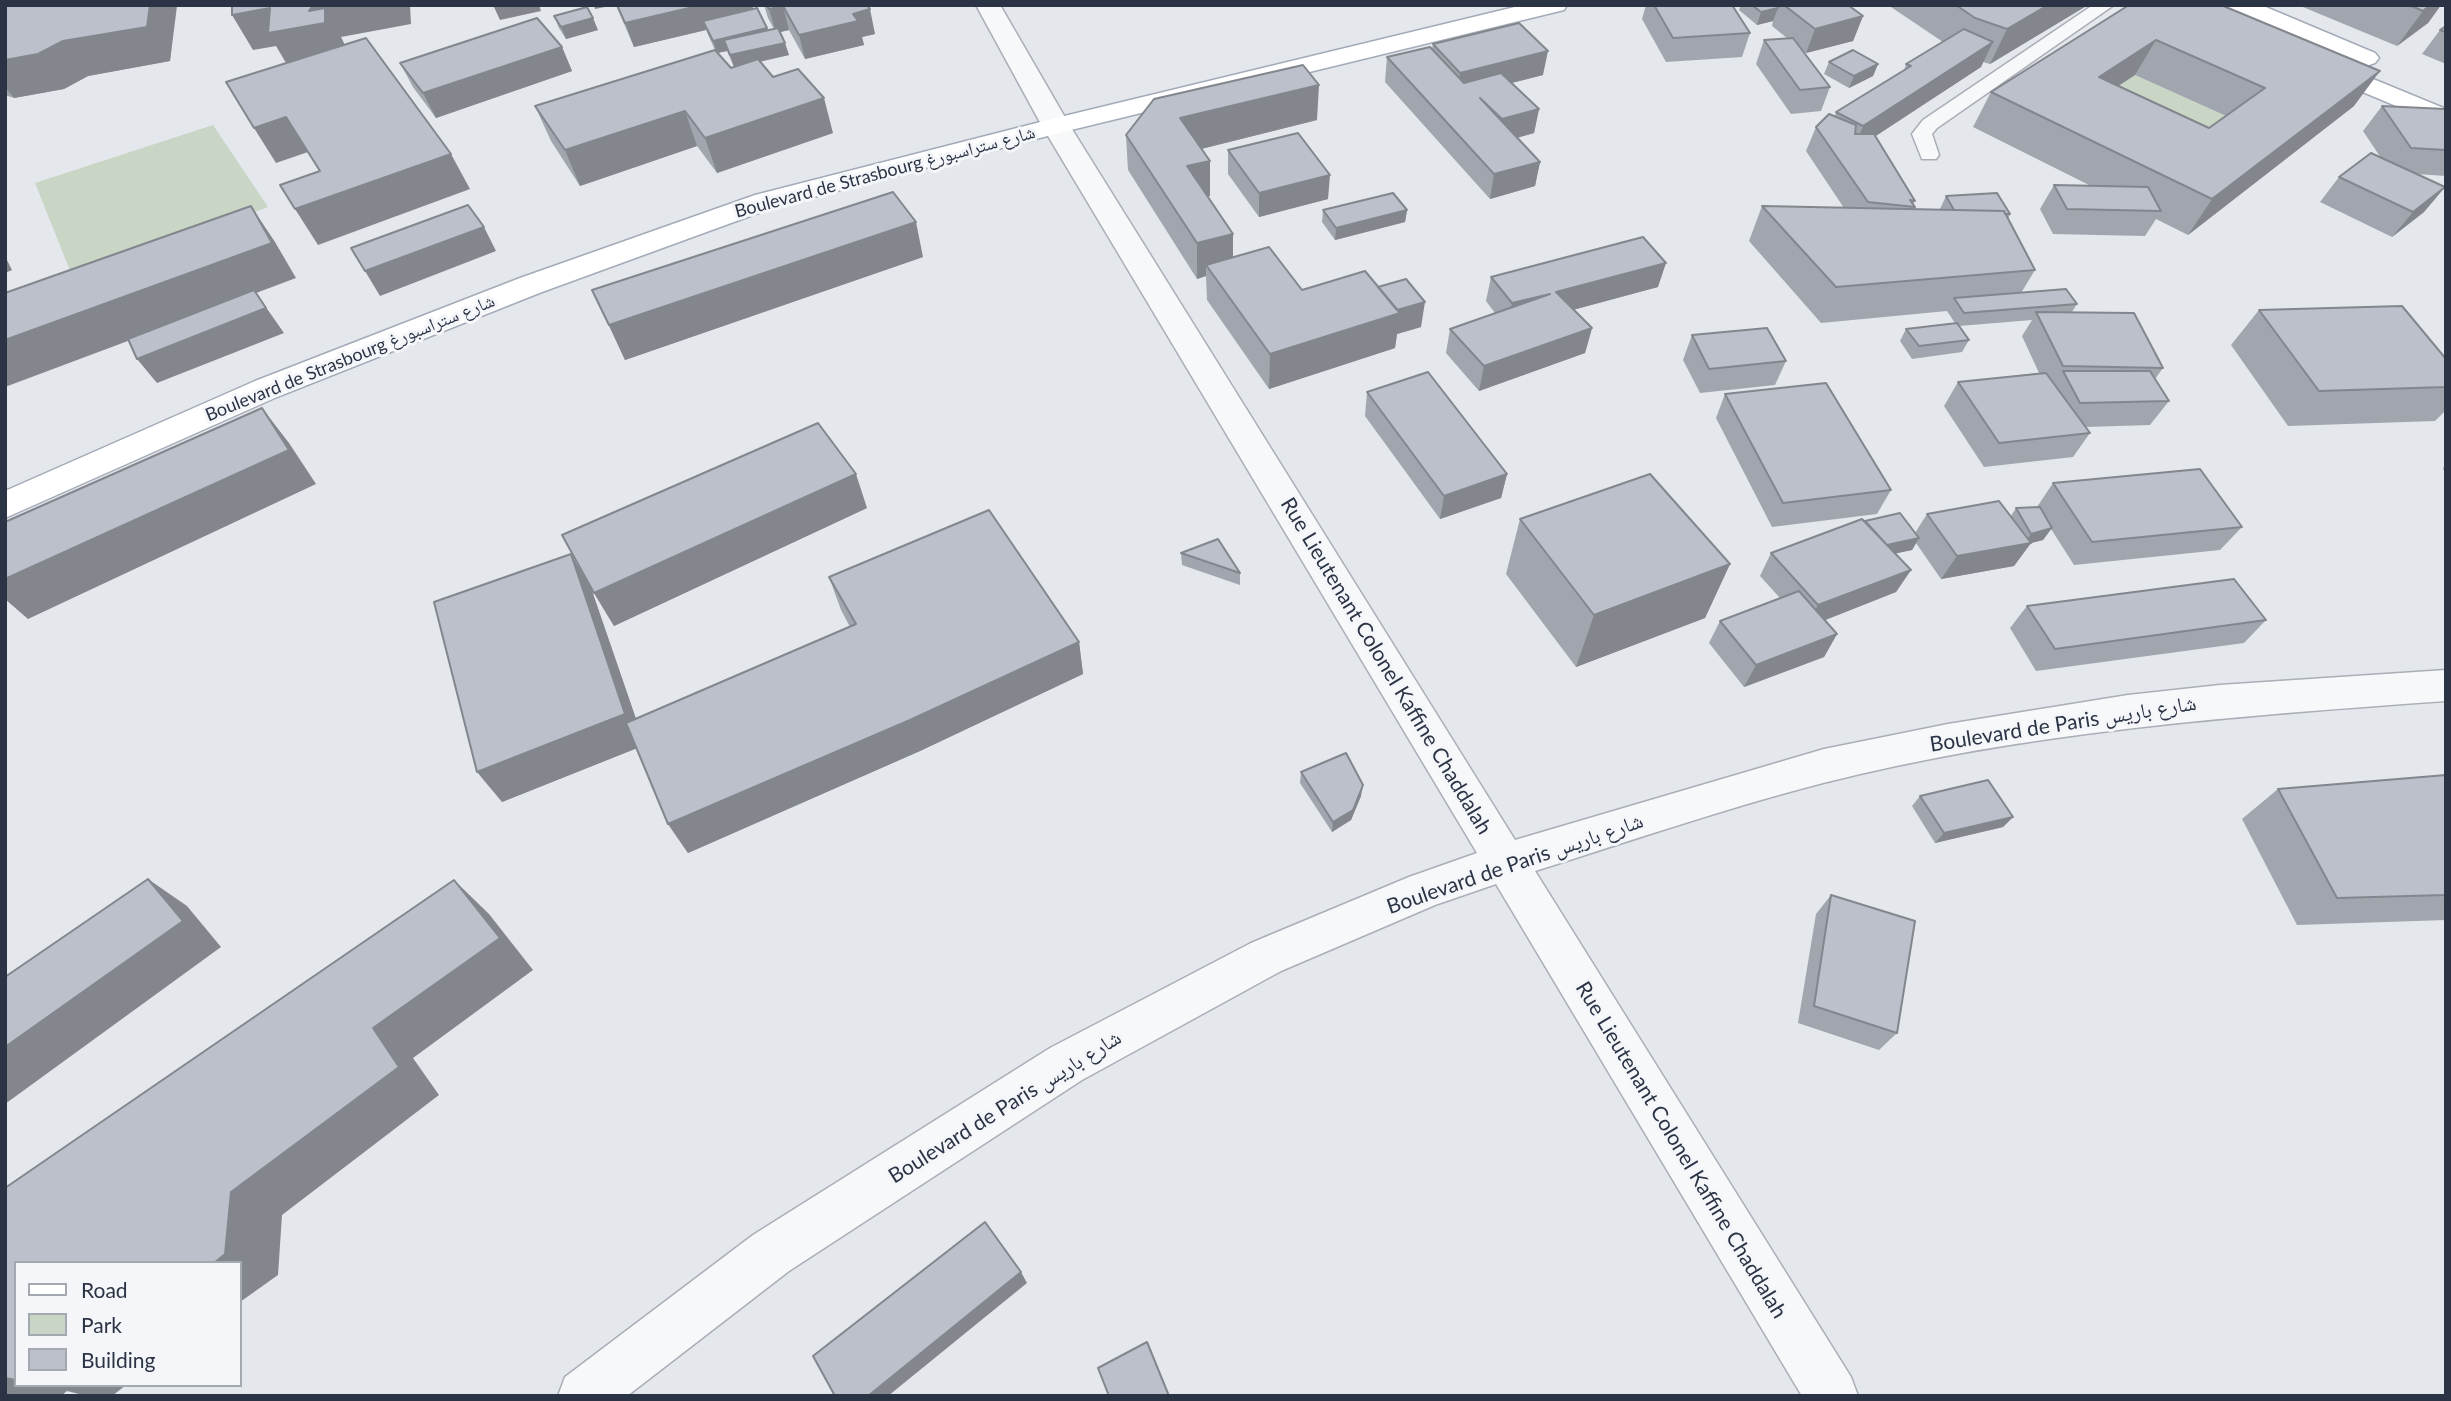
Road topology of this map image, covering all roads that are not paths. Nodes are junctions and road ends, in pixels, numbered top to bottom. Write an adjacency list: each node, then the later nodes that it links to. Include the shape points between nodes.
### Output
1 (988, 5): 7 (street, Rue Lieutenant Colonel Kaffine Chaddalah)
2 (1555, 5): 7 (main road, Boulevard de Strasbourg شارع ستراسبورغ)
3 (2105, 5): 8 (lane, via 1930,124 1922,135)
4 (2229, 13): 5 (main road); 6 (main road)
5 (2394, 70)
6 (2446, 119)
7 (1056, 126): 9 (main road, Boulevard de Strasbourg شارع ستراسبورغ, via 765,201 531,285 266,389); 11 (street, Rue Lieutenant Colonel Kaffine Chaddalah)
8 (1929, 155)
9 (5, 505)
10 (2446, 685): 11 (street, Boulevard de Paris شارع باريس, via 2207,702 1948,740 1824,766)
11 (1505, 862): 12 (street, Boulevard de Paris شارع باريس, via 1424,890 1266,957 1066,1064 771,1252); 13 (street, Rue Lieutenant Colonel Kaffine Chaddalah)
12 (584, 1396)
13 (1832, 1396)

